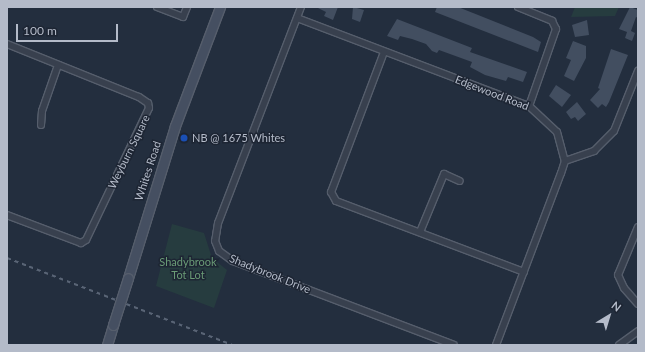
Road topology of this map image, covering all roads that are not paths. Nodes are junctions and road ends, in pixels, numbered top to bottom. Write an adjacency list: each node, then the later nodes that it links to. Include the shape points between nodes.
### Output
1 (157, 7): 6 (street)
2 (188, 7): 6 (street, via 183,17 175,16)
3 (220, 7): 23 (main road, Whites Road, bridge, via 175,126)
4 (301, 7): 7 (street, Shadybrook Drive)
5 (518, 7): 13 (street, via 552,21 556,29)
6 (170, 8)
7 (297, 18): 9 (street, Edgewood Road); 24 (street, Shadybrook Drive, via 218,224 215,241 219,251 233,261)
8 (7, 44): 10 (street, Weyburn Square)
9 (384, 52): 13 (street, Edgewood Road); 19 (street, via 331,192 336,201)
10 (58, 65): 14 (street, via 42,111); 17 (street, Weyburn Square, via 139,97 148,103 148,115 86,240 81,243)
11 (638, 71): 12 (street)
12 (636, 82): 15 (street, via 614,131 594,151)
13 (529, 106): 15 (street, Edgewood Road, via 557,132)
14 (41, 125)
15 (564, 161): 20 (street)
16 (460, 181): 19 (street, via 444,174)
17 (7, 215)
18 (638, 227): 21 (street, via 618,275 624,288)
19 (420, 232): 20 (street)
20 (524, 272): 25 (street)
21 (638, 304)
22 (638, 331): 26 (street)
23 (107, 345)
24 (454, 345)
25 (496, 345)
26 (619, 345)

